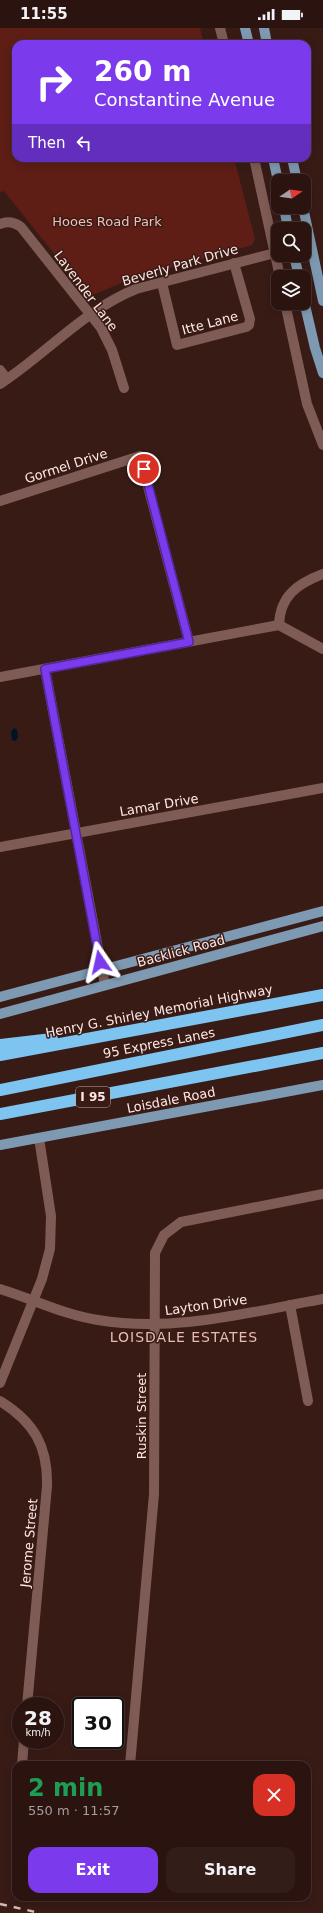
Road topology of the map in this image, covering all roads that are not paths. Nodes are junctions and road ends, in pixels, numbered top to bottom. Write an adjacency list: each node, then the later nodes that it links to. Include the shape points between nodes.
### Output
1 (220, 28): 4 (street)
2 (245, 28): 5 (main road)
3 (264, 28): 6 (main road)
4 (223, 40)
5 (248, 40)
6 (266, 40)
7 (255, 162): 14 (street)
8 (274, 162): 10 (main road)
9 (293, 162): 11 (main road)
10 (276, 174)
11 (295, 174)
12 (304, 214): 18 (main road)
13 (4, 223): 21 (street, Lavender Lane, via 16,223 21,227)
14 (271, 235)
15 (271, 254): 16 (street, Beverly Park Drive)
16 (234, 263): 17 (street, Beverly Park Drive); 17 (street, Itte Lane, via 250,319 246,327 177,345)
17 (162, 283): 21 (street, Beverly Park Drive, via 136,289)
18 (323, 301)
19 (287, 310): 26 (street, via 307,404)
20 (306, 310): 23 (main road)
21 (90, 314): 24 (street, Beverly Park Drive); 25 (street, Lavender Lane, via 101,328 112,350)
22 (0, 370): 24 (street)
23 (323, 373)
24 (3, 381)
25 (124, 388)
26 (323, 445)
27 (0, 501): 30 (street, Gormel Drive, via 140,456)
28 (323, 574): 29 (street, via 302,584 289,595 279,611)
29 (279, 626): 30 (street); 31 (street)
30 (189, 642): 32 (street)
31 (323, 649)
32 (45, 669): 33 (street); 35 (street)
33 (0, 677)
34 (323, 788): 35 (street, Lamar Drive)
35 (75, 833): 36 (street, Lamar Drive); 39 (street)
36 (0, 847)
37 (323, 911): 39 (main road, Backlick Road)
38 (323, 926): 40 (main road, Backlick Road)
39 (101, 971): 40 (street); 42 (main road, Backlick Road)
40 (105, 985): 43 (main road, Backlick Road)
41 (323, 995): 45 (highway, Henry G. Shirley Memorial Highway)
42 (0, 997)
43 (0, 1014)
44 (323, 1025): 50 (highway, 95 Express Lanes)
45 (117, 1033): 46 (highway, via 32,1040); 48 (highway, Henry G. Shirley Memorial Highway)
46 (0, 1046)
47 (323, 1053): 51 (highway, I 95)
48 (0, 1055)
49 (323, 1085): 52 (main road, Loisdale Road)
50 (0, 1090)
51 (0, 1114)
52 (39, 1138): 53 (main road, Loisdale Road); 57 (street, via 51,1231 46,1266)
53 (0, 1145)
54 (323, 1194): 59 (street, Ruskin Street, via 197,1217 172,1228 164,1235 155,1253)
55 (0, 1289): 57 (street, Layton Drive)
56 (323, 1298): 58 (street, Layton Drive)
57 (33, 1302): 59 (street, Layton Drive, via 97,1320); 60 (street)
58 (290, 1305): 59 (street, Layton Drive, via 194,1322); 62 (street)
59 (154, 1325): 66 (street, Ruskin Street, via 154,1494)
60 (0, 1384)
61 (0, 1401): 63 (street, Jerome Street, via 15,1410 34,1432 47,1464 48,1486)
62 (308, 1401)
63 (28, 1697)
64 (23, 1749): 65 (street)
65 (22, 1761)
66 (130, 1761)

